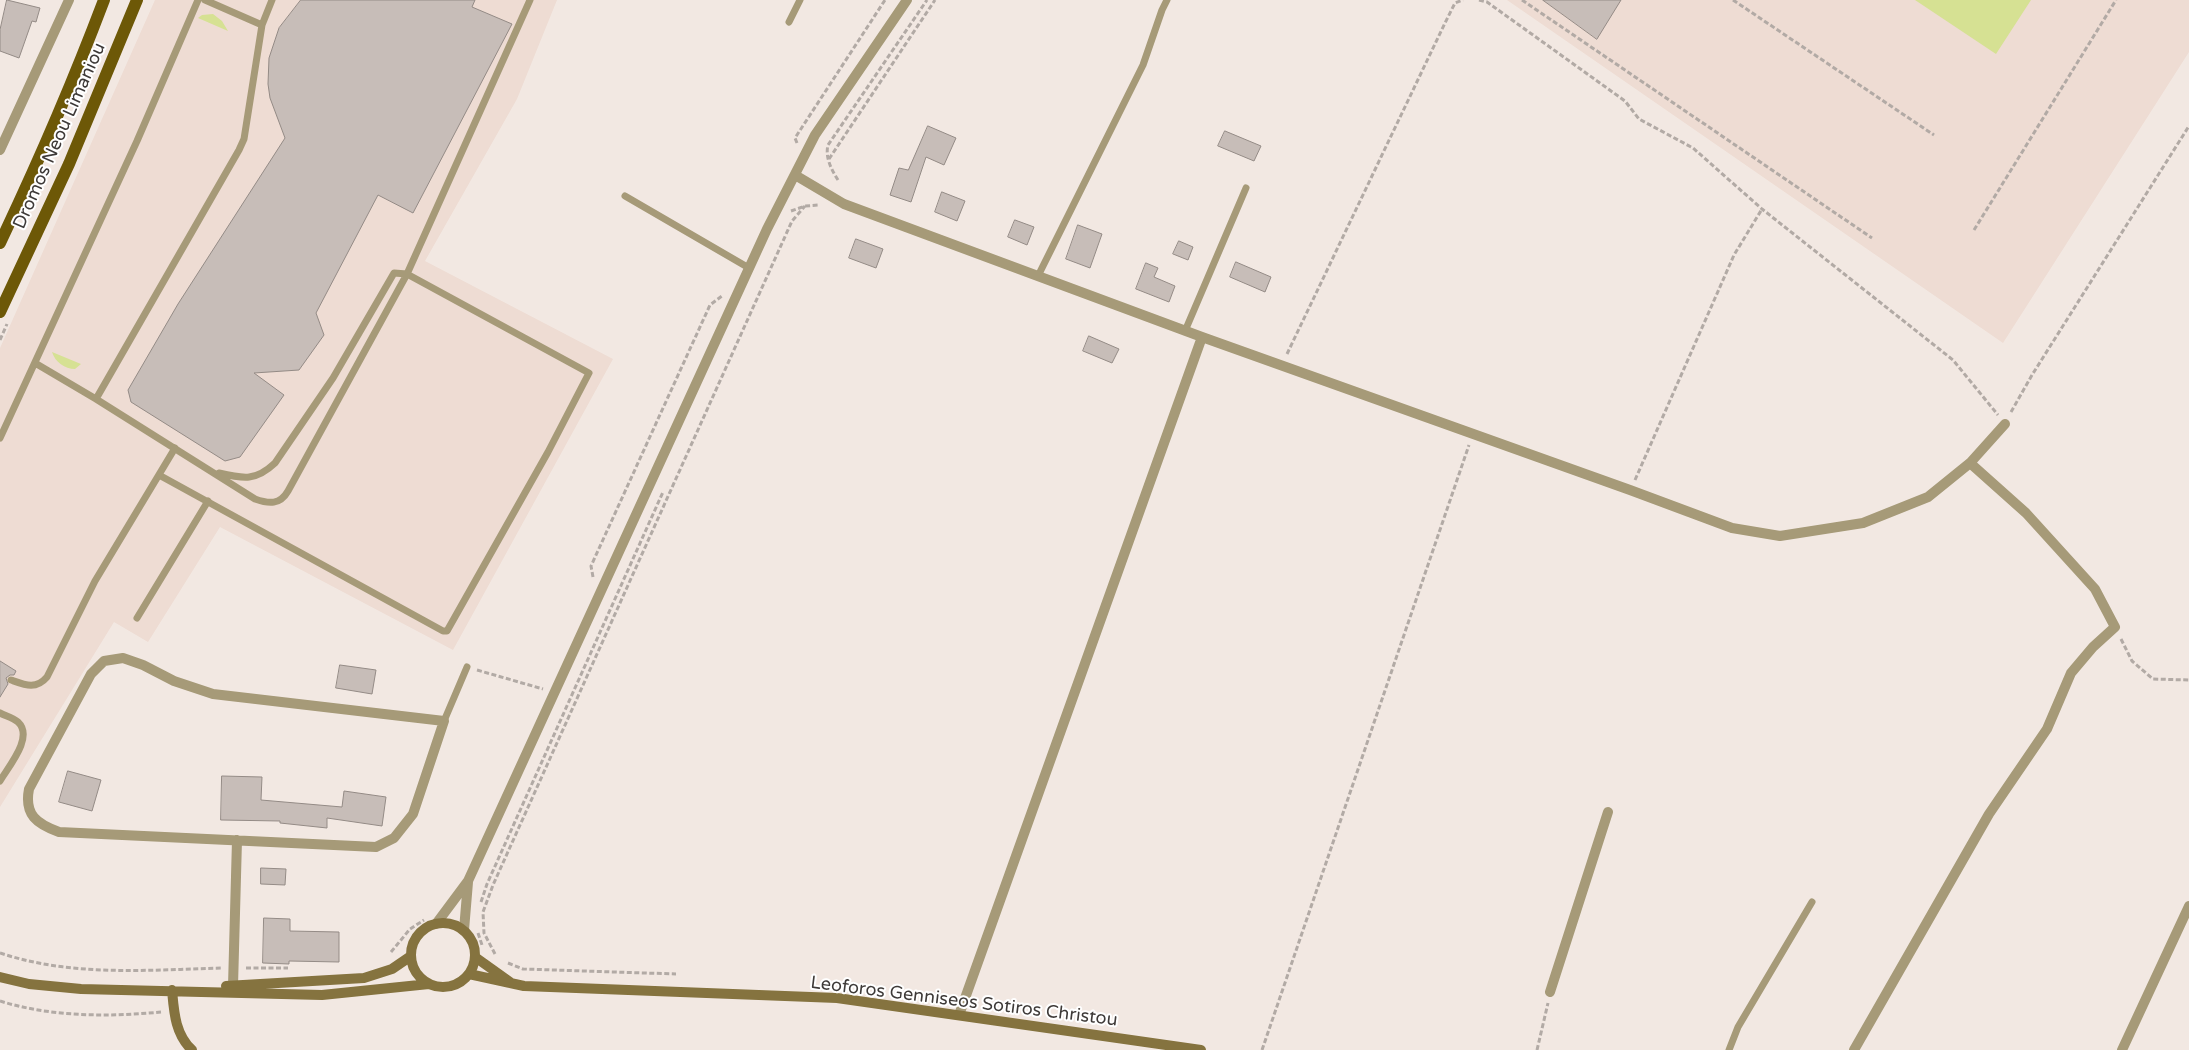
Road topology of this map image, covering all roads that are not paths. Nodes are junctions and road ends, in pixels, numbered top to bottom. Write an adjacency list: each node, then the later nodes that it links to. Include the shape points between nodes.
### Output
1 (68, 0): 13 (street)
2 (104, 0): 17 (main road, Dromos Neou Limaniou, via 65,98)
3 (137, 0): 21 (main road, Dromos Neou Limaniou, via 69,164)
4 (198, 0): 24 (lane)
5 (205, 0): 12 (lane)
6 (272, 0): 12 (lane)
7 (530, 0): 19 (lane)
8 (800, 0): 11 (lane)
9 (907, 0): 14 (street, via 815,135)
10 (1167, 0): 20 (lane, via 1143,65)
11 (790, 22)
12 (262, 26): 25 (lane, via 244,139)
13 (0, 150)
14 (795, 175): 18 (street); 20 (street, via 844,204)
15 (1246, 188): 22 (lane)
16 (625, 196): 18 (lane)
17 (0, 243)
18 (749, 268): 41 (street)
19 (407, 274): 30 (lane, via 394,273 333,378 275,463 256,476 235,477); 30 (lane, via 285,497 275,502 261,501); 32 (lane, via 589,373 449,628 443,631)
20 (1038, 276): 22 (street)
21 (0, 312)
22 (1185, 331): 23 (street)
23 (1202, 337): 29 (street, via 1732,528 1780,536 1863,523 1928,497); 55 (street)
24 (35, 363): 25 (lane); 27 (lane)
25 (96, 399): 28 (lane)
26 (2005, 424): 29 (street)
27 (0, 438)
28 (175, 448): 30 (lane); 31 (lane)
29 (1970, 463): 59 (street, via 2026,513 2095,589 2115,627 2071,673 2047,729 1989,814)
30 (214, 472)
31 (159, 475): 32 (lane); 35 (lane, via 95,581 47,677 33,686)
32 (208, 501): 33 (lane)
33 (137, 618)
34 (467, 667): 37 (lane)
35 (11, 680)
36 (0, 713): 38 (lane, via 17,722 24,730 24,739)
37 (444, 721): 40 (street, via 413,814 394,838 376,847); 40 (street, via 213,694 123,658 104,661 91,674 29,789 26,801 31,815 44,826 59,832)
38 (0, 781)
39 (1608, 812): 54 (street)
40 (237, 840): 52 (street)
41 (468, 881): 44 (street); 45 (street)
42 (1812, 902): 58 (lane, via 1738,1027)
43 (2189, 906): 60 (street)
44 (432, 921): 45 (main road); 46 (main road, via 420,933)
45 (464, 930): 47 (main road, via 474,947)
46 (411, 956): 50 (main road, via 416,972); 52 (main road, via 392,969 364,978)
47 (475, 957): 48 (main road); 51 (main road)
48 (469, 974): 50 (main road, via 463,981 446,987); 51 (main road, Leoforos Genniseos Sotiros Christou)
49 (0, 977): 53 (main road, via 29,984 81,989)
50 (429, 984): 53 (main road, via 322,995)
51 (513, 984): 55 (main road, Leoforos Genniseos Sotiros Christou, via 837,998)
52 (233, 986): 53 (main road)
53 (172, 990): 56 (main road, via 180,1034)
54 (1550, 992)
55 (959, 1015): 57 (main road, Leoforos Genniseos Sotiros Christou)
56 (192, 1050)
57 (1201, 1050)
58 (1729, 1050)
59 (1854, 1050)
60 (2122, 1050)

